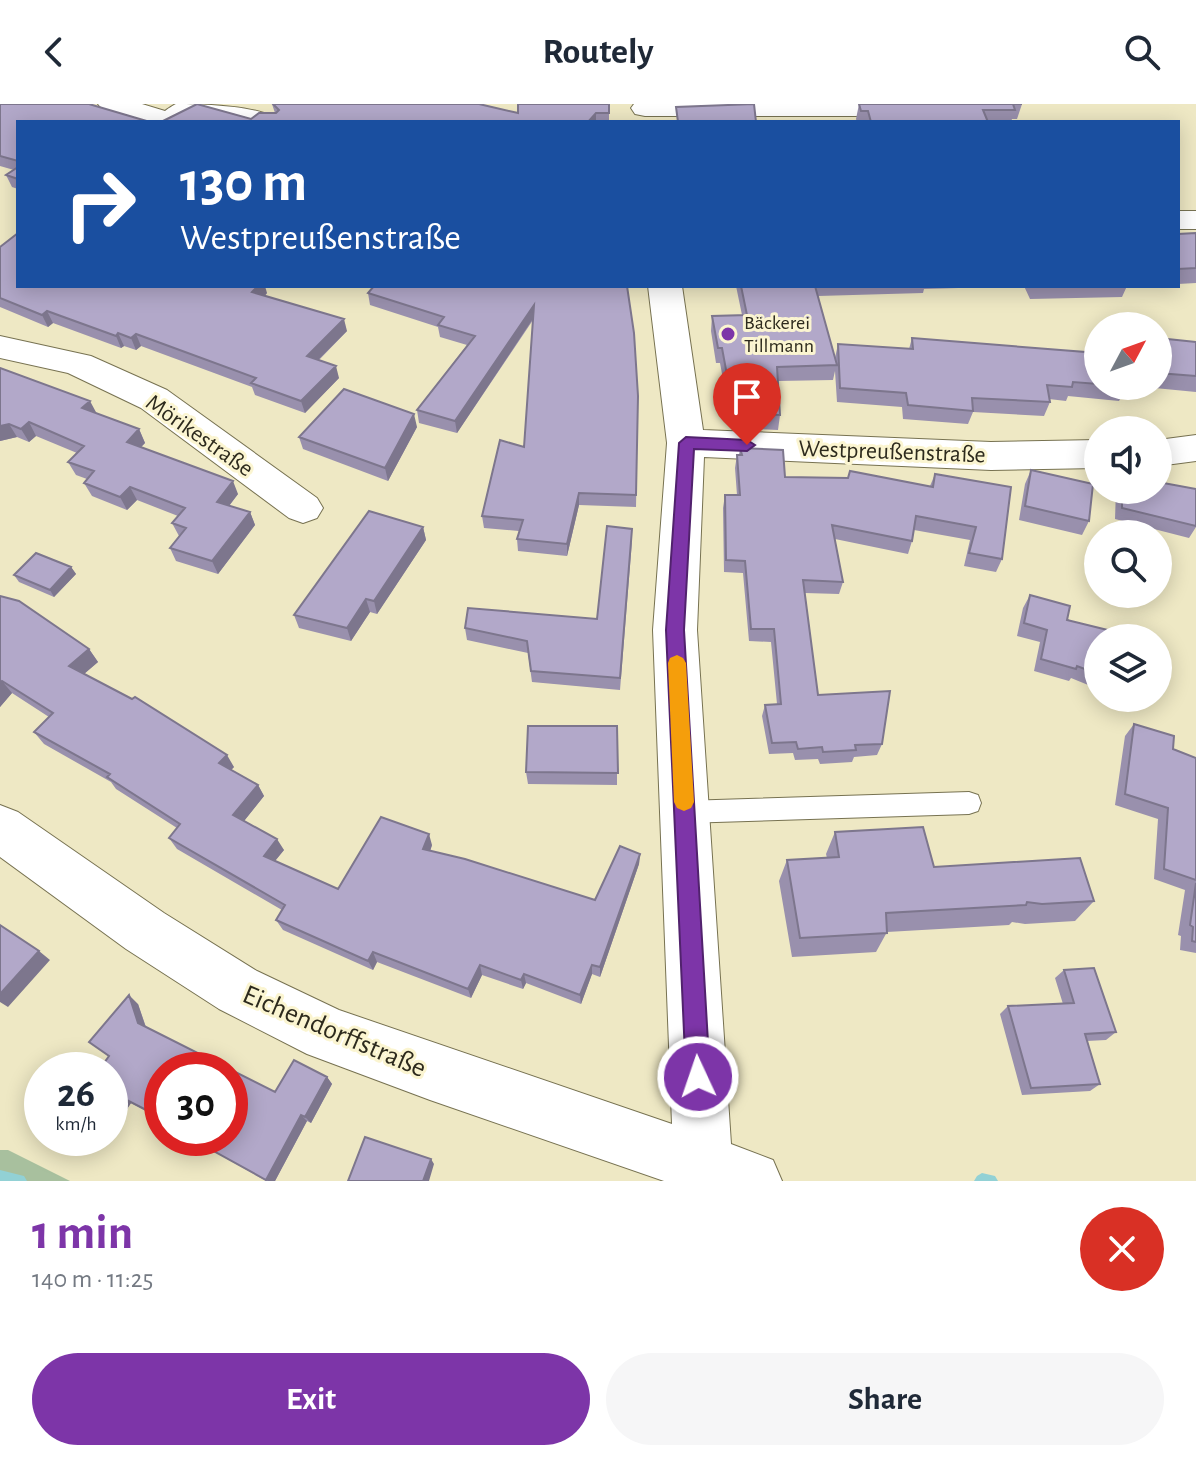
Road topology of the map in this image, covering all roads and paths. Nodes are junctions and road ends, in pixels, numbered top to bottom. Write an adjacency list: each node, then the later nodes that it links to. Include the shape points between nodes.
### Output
1 (112, 104): 6 (street)
2 (194, 104): 7 (street)
3 (203, 104): 8 (street)
4 (916, 108): 5 (street)
5 (645, 111)
6 (166, 120)
7 (170, 120)
8 (258, 120)
9 (665, 288): 11 (street)
10 (0, 347): 15 (street, Mörikestraße, via 78,364 154,399)
11 (686, 443): 14 (street, Westpreußenstraße, via 991,456); 17 (street, via 675,630)
12 (1196, 448): 13 (street)
13 (1172, 451)
14 (1084, 454)
15 (303, 508)
16 (969, 803): 17 (lane)
17 (684, 812): 19 (street)
18 (0, 828): 19 (street, Eichendorffstraße, via 238,990 327,1034)
19 (719, 1176)

